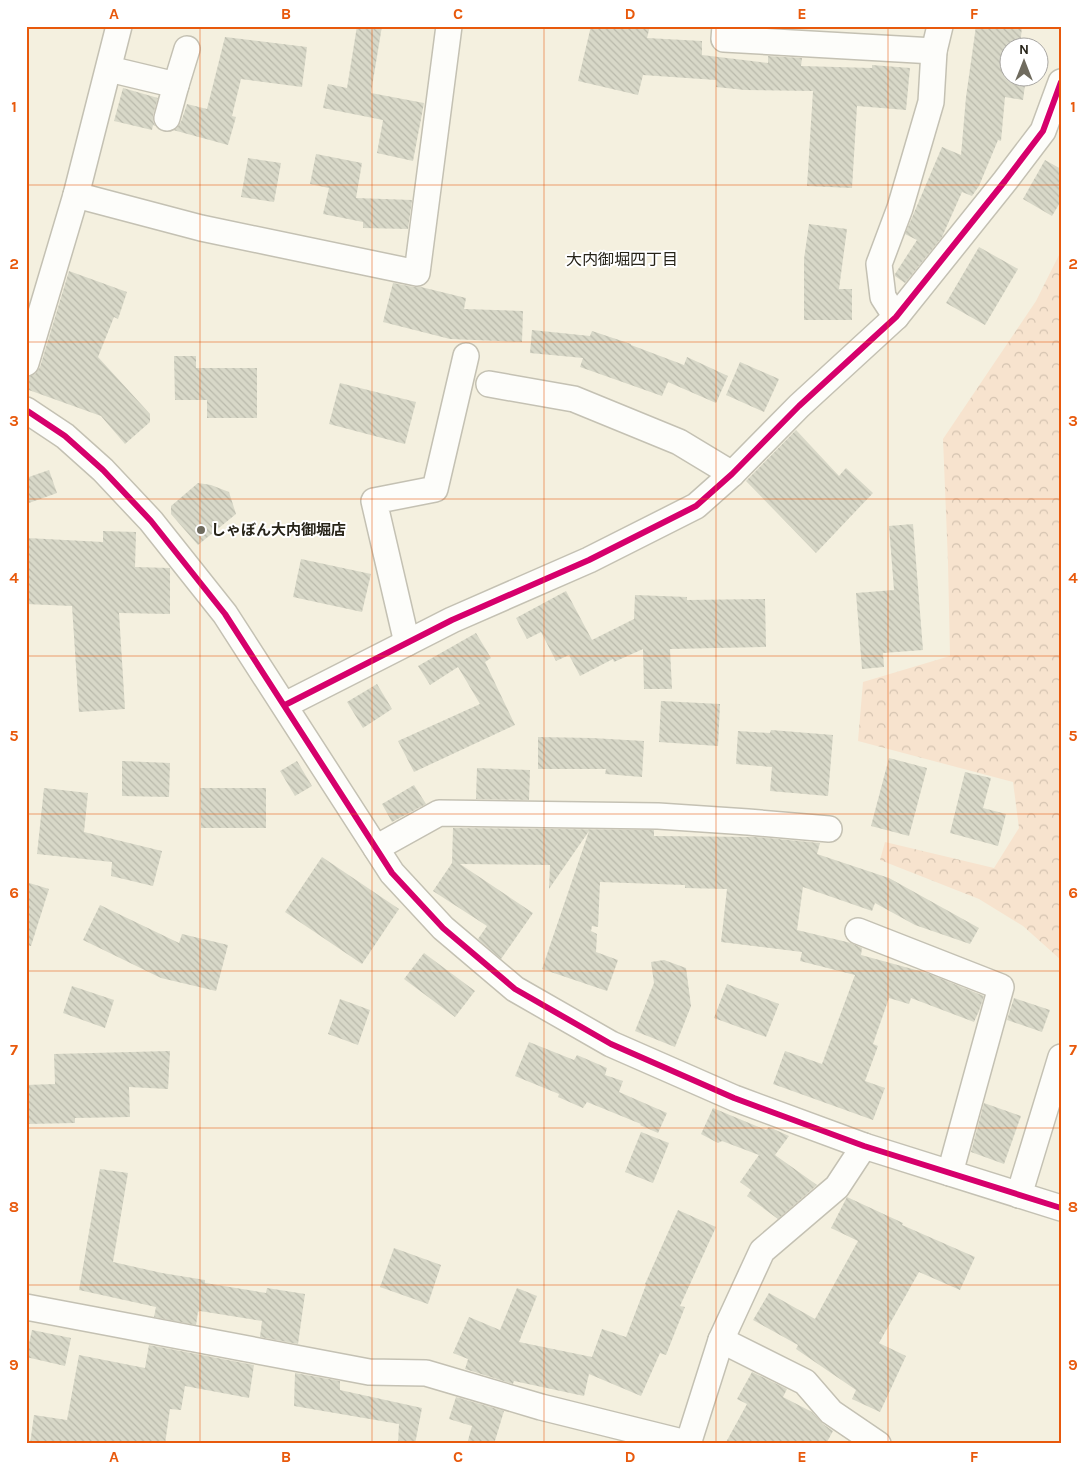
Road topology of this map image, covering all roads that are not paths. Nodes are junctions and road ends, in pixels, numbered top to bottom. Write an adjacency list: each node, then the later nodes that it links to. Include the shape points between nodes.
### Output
1 (119, 26): 7 (street)
2 (449, 26): 11 (street, via 417,273 201,228)
3 (725, 26): 6 (street, via 724,39)
4 (940, 26): 6 (street)
5 (186, 49): 9 (street)
6 (934, 51): 12 (street, via 931,102 900,208 879,264 883,297)
7 (109, 69): 9 (street); 11 (street)
8 (1061, 82): 12 (street, via 1043,131)
9 (176, 85): 10 (street)
10 (167, 118)
11 (76, 195): 14 (street)
12 (896, 317): 17 (street, via 799,406)
13 (466, 356): 18 (street, via 434,489 374,501)
14 (26, 363)
15 (489, 384): 17 (street, via 574,399 679,442)
16 (26, 410): 19 (street, via 65,436 103,470 151,522 225,614)
17 (732, 474): 18 (street, via 696,506 589,560)
18 (407, 643): 19 (street)
19 (285, 705): 21 (street)
20 (829, 829): 21 (street, via 658,816 440,813)
21 (376, 848): 24 (street, via 392,873 443,928 515,989 611,1044 734,1098)
22 (858, 931): 25 (street, via 1001,987)
23 (1061, 1057): 26 (street)
24 (864, 1146): 25 (street); 29 (street, via 837,1186 762,1251)
25 (950, 1173): 26 (street)
26 (1019, 1195): 27 (street)
27 (1061, 1208)
28 (26, 1307): 30 (street, via 369,1372 426,1373 542,1407)
29 (721, 1340): 30 (street); 31 (street, via 806,1382 831,1412)
30 (689, 1444)
31 (878, 1444)

